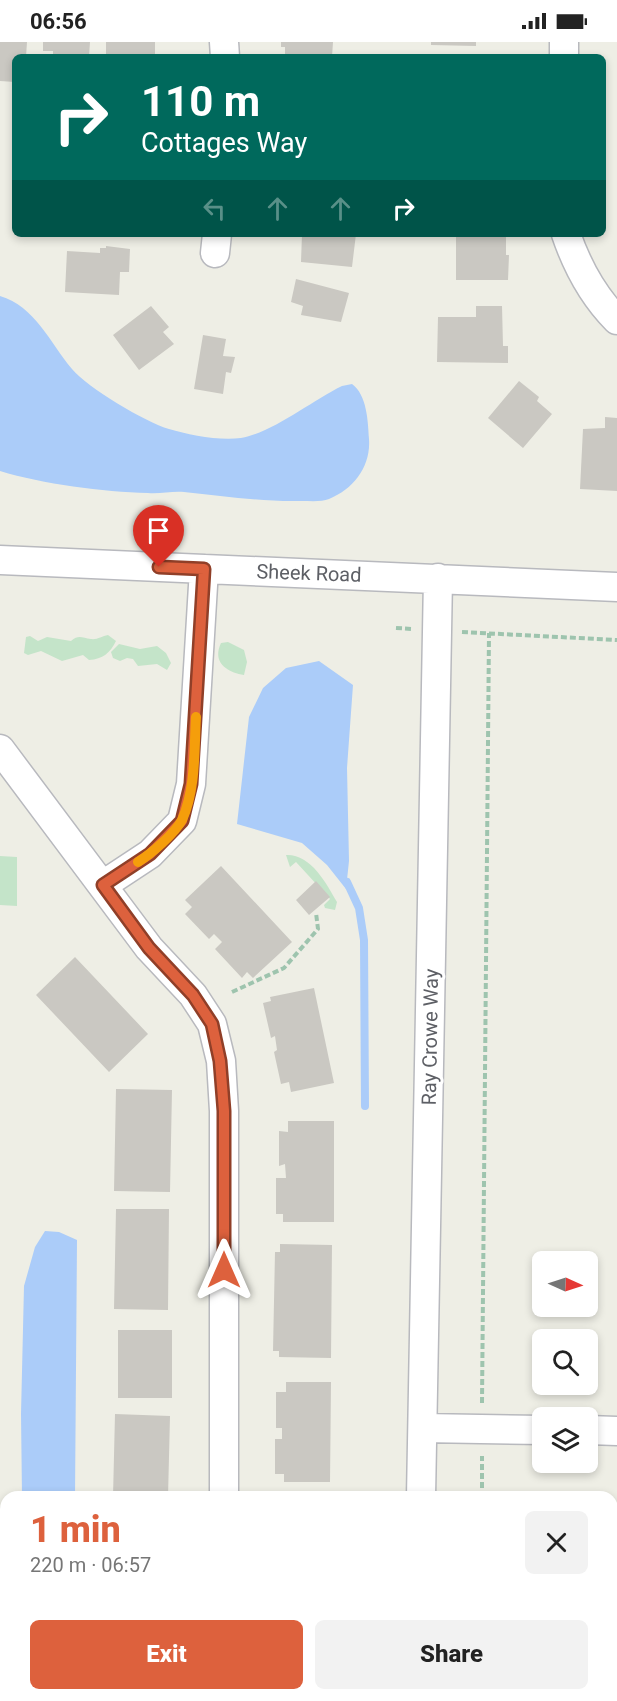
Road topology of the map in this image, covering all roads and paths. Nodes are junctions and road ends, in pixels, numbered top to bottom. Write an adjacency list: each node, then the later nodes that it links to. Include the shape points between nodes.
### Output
1 (567, 237): 2 (street, via 590,285)
2 (617, 320)
3 (0, 560): 4 (street, Sheek Road)
4 (204, 569): 5 (street, Sheek Road); 9 (street, via 191,784 182,821 150,854)
5 (438, 578): 6 (street, Sheek Road); 13 (street, Ray Crowe Way)
6 (617, 587)
7 (617, 640): 12 (path, via 489,633)
8 (0, 749): 9 (street)
9 (103, 885): 18 (street, via 149,948 193,995 212,1024 220,1061 224,1111)
10 (316, 913): 11 (path, via 318,929 284,968)
11 (232, 992)
12 (483, 1379)
13 (423, 1428): 14 (street); 19 (street, Ray Crowe Way)
14 (532, 1430)
15 (598, 1430): 16 (street)
16 (617, 1431)
17 (483, 1467): 20 (path)
18 (224, 1491)
19 (421, 1491)
20 (482, 1491)

